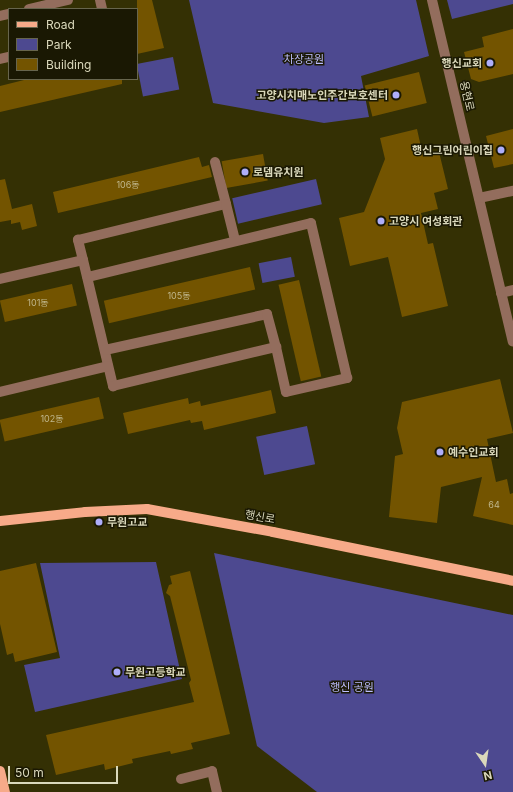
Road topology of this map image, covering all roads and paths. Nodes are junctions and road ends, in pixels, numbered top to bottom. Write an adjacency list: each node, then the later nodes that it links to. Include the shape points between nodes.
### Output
1 (68, 0): 3 (street)
2 (432, 0): 6 (street, 용현로)
3 (35, 8)
4 (215, 162): 7 (street)
5 (513, 190): 6 (street)
6 (479, 198): 13 (street, 용현로)
7 (226, 204): 8 (street); 9 (street, via 78,240)
8 (235, 241): 10 (street); 15 (street, via 311,223 347,378 286,392)
9 (83, 260): 10 (street); 11 (street)
10 (87, 277): 16 (street)
11 (0, 279)
12 (513, 290): 13 (street)
13 (501, 293): 14 (street, 용현로)
14 (513, 342)
15 (276, 347): 16 (street, via 267,314); 17 (street, via 113,386)
16 (105, 350): 17 (street)
17 (108, 366): 18 (street)
18 (0, 392)
19 (0, 521): 20 (main road, 행신로, via 85,512 147,509)
20 (513, 581)
21 (0, 772): 23 (main road)
22 (181, 779): 24 (street, via 212,771)
23 (5, 792)
24 (217, 792)

